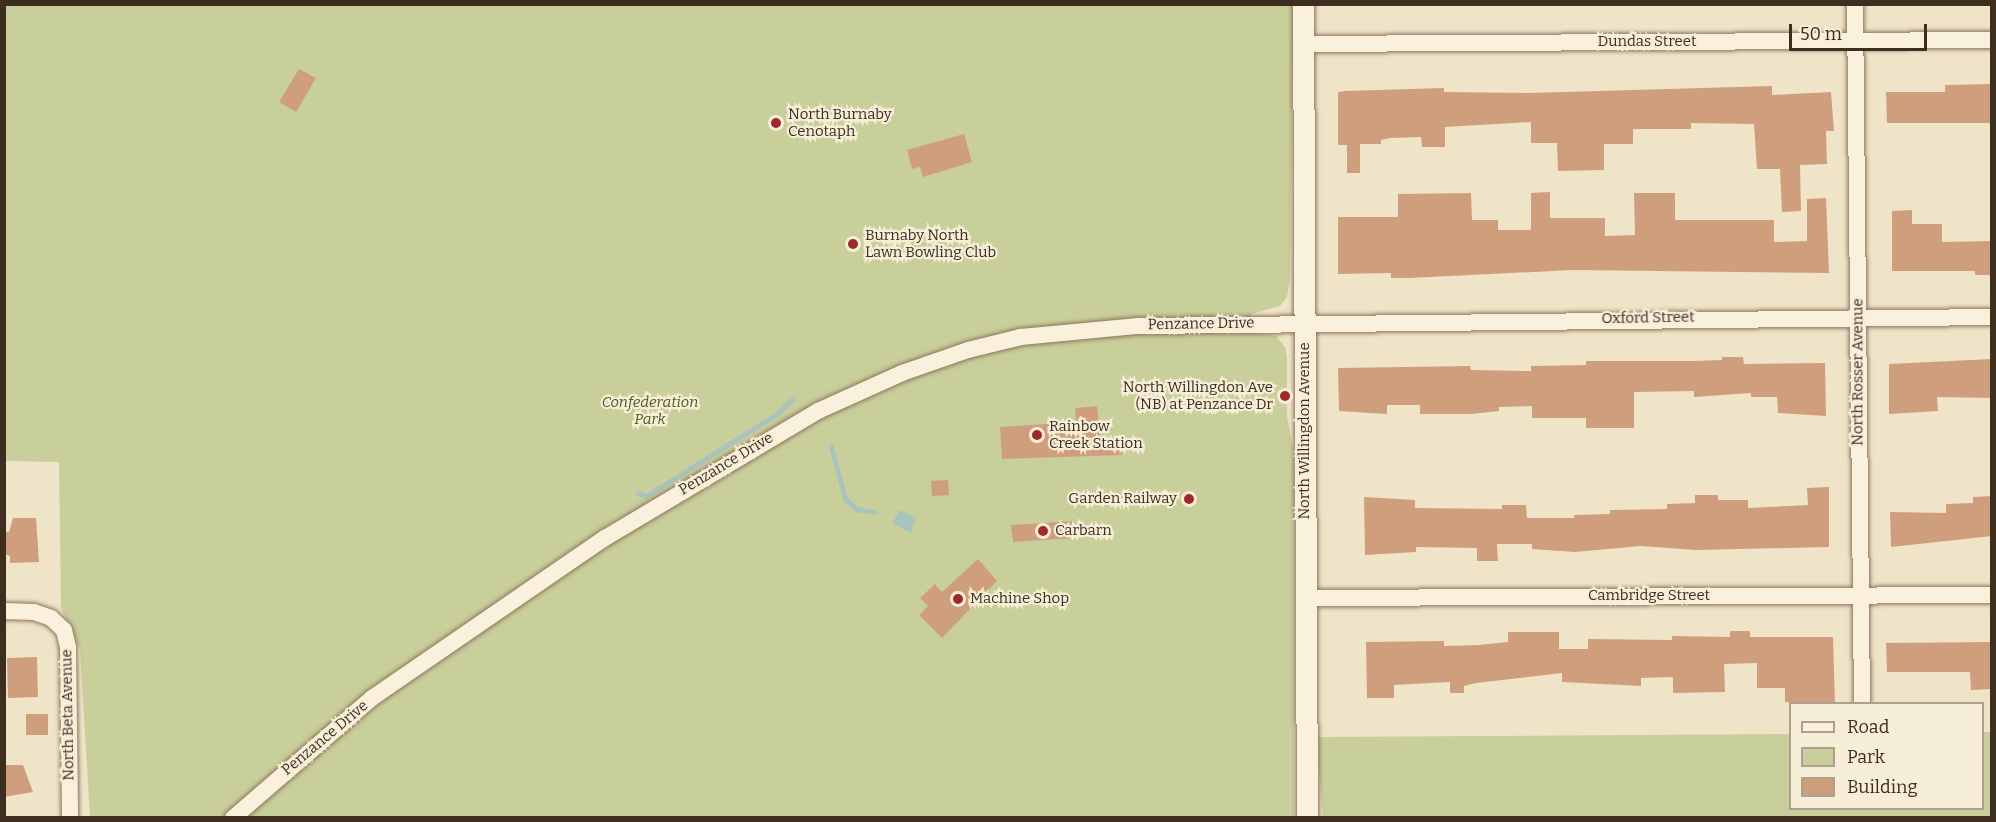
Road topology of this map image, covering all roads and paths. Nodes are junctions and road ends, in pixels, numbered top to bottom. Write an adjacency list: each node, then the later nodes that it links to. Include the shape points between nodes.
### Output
1 (1303, 4): 5 (street, North Willingdon Avenue)
2 (1855, 4): 3 (street, North Rosser Avenue)
3 (1855, 40): 4 (street, Dundas Street); 5 (street, Dundas Street); 6 (street, North Rosser Avenue)
4 (1992, 40)
5 (1303, 44): 8 (street, North Willingdon Avenue)
6 (1859, 317): 7 (street, Oxford Street); 8 (street, Oxford Street); 9 (street, North Rosser Avenue)
7 (1992, 317)
8 (1304, 321): 11 (street, North Willingdon Avenue); 15 (street, Penzance Drive, via 1138,326 1021,337 939,359 838,400 726,463 456,638 372,698)
9 (1859, 595): 10 (street, Cambridge Street); 11 (street, Cambridge Street); 13 (street, North Rosser Avenue)
10 (1992, 595)
11 (1306, 598): 16 (street, North Willingdon Avenue)
12 (4, 610): 14 (street, North Beta Avenue, via 34,612 51,618 64,630 68,648)
13 (1862, 702)
14 (70, 818)
15 (233, 818)
16 (1306, 818)

